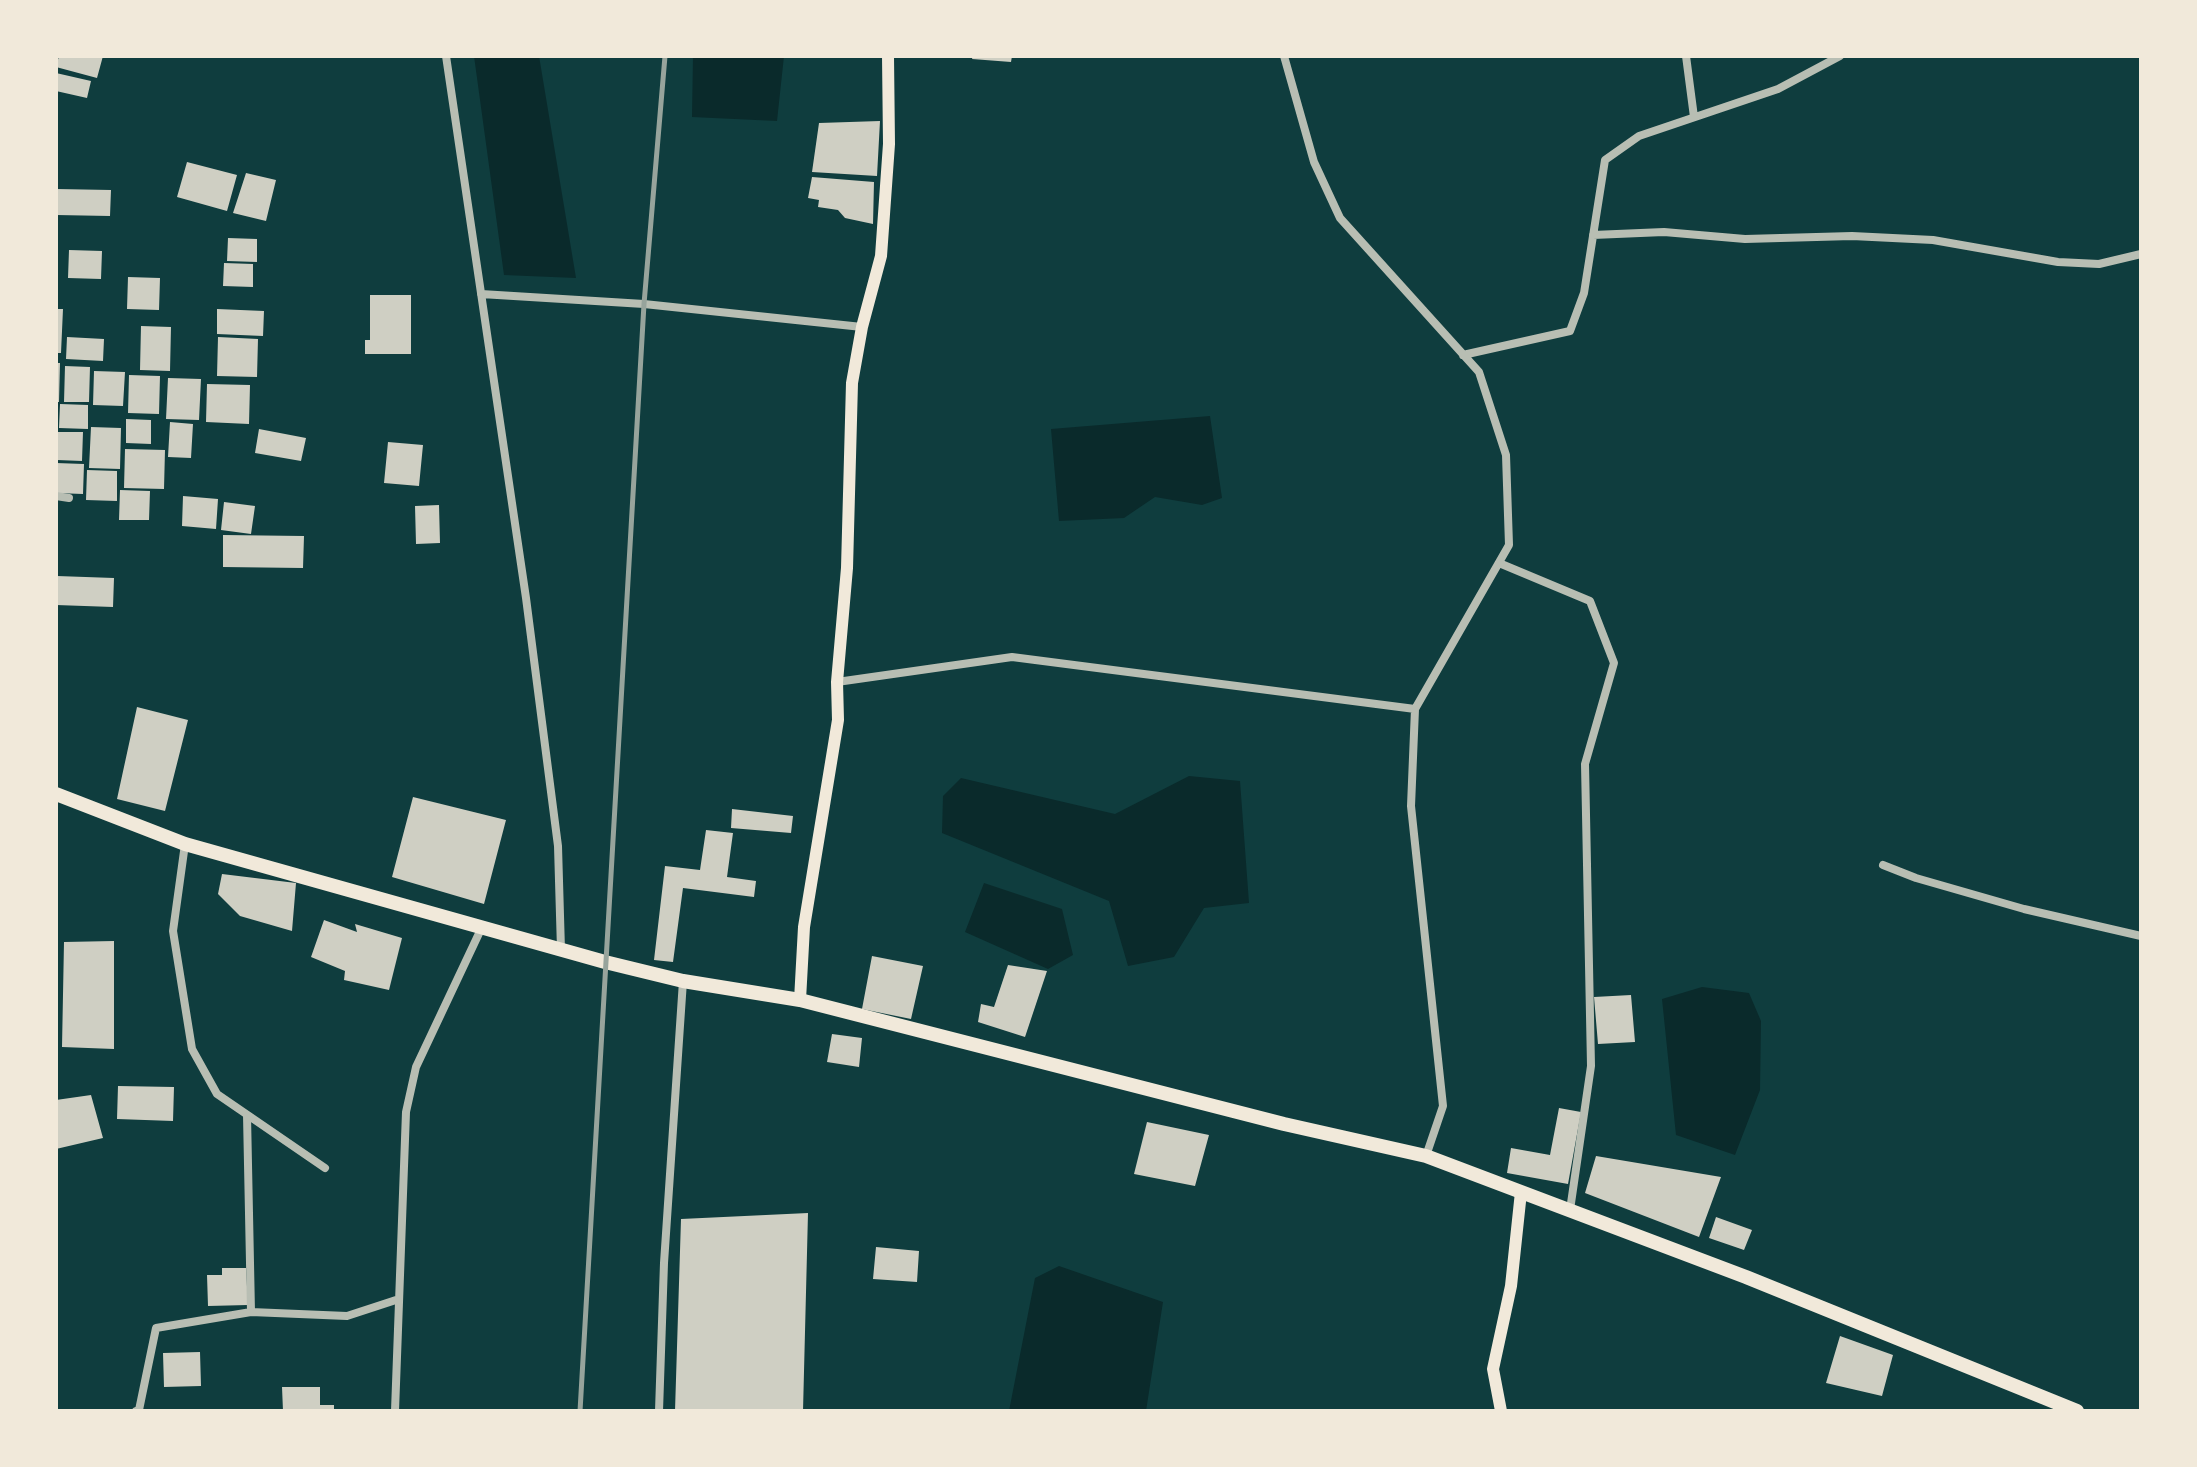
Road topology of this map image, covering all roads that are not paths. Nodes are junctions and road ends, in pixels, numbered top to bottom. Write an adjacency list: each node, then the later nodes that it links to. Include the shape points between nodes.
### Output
1 (446, 56): 9 (street)
2 (888, 56): 10 (main road, via 889,144 881,256)
3 (1284, 56): 11 (street, via 1314,162 1340,218)
4 (1686, 56): 6 (street)
5 (1840, 56): 6 (street, via 1778,89)
6 (1694, 117): 7 (street, via 1639,136 1605,160)
7 (1593, 235): 8 (street, via 1920,239 2099,264); 11 (street, via 1584,293 1570,331)
8 (2141, 254)
9 (481, 294): 10 (street, via 644,304); 22 (street, via 558,846)
10 (862, 327): 15 (main road, via 852,383 847,568)
11 (1463, 355): 14 (street, via 1479,372 1506,455 1509,545)
12 (56, 496): 13 (street)
13 (69, 498)
14 (1499, 563): 16 (street); 29 (street, via 1590,601 1614,663 1585,764 1591,1066)
15 (837, 682): 16 (street, via 1012,657); 24 (main road, via 838,720 804,927)
16 (1415, 709): 26 (street, via 1411,806 1443,1106)
17 (56, 794): 18 (main road)
18 (185, 844): 20 (main road); 25 (street, via 173,931 192,1049 217,1094)
19 (1883, 865): 21 (street, via 2024,909)
20 (482, 927): 22 (main road); 30 (street, via 416,1067 406,1112)
21 (2141, 936)
22 (561, 950): 23 (main road)
23 (683, 981): 24 (main road); 34 (street)
24 (800, 1000): 26 (main road)
25 (247, 1115): 27 (street); 31 (street)
26 (1426, 1156): 28 (main road)
27 (325, 1168)
28 (1521, 1192): 29 (main road); 35 (main road, via 1511,1286 1493,1369)
29 (1570, 1210): 36 (main road)
30 (399, 1299): 31 (street, via 347,1316); 33 (street)
31 (251, 1312): 32 (street, via 156,1328)
32 (136, 1411)
33 (395, 1411)
34 (659, 1411)
35 (1501, 1411)
36 (2077, 1411)

